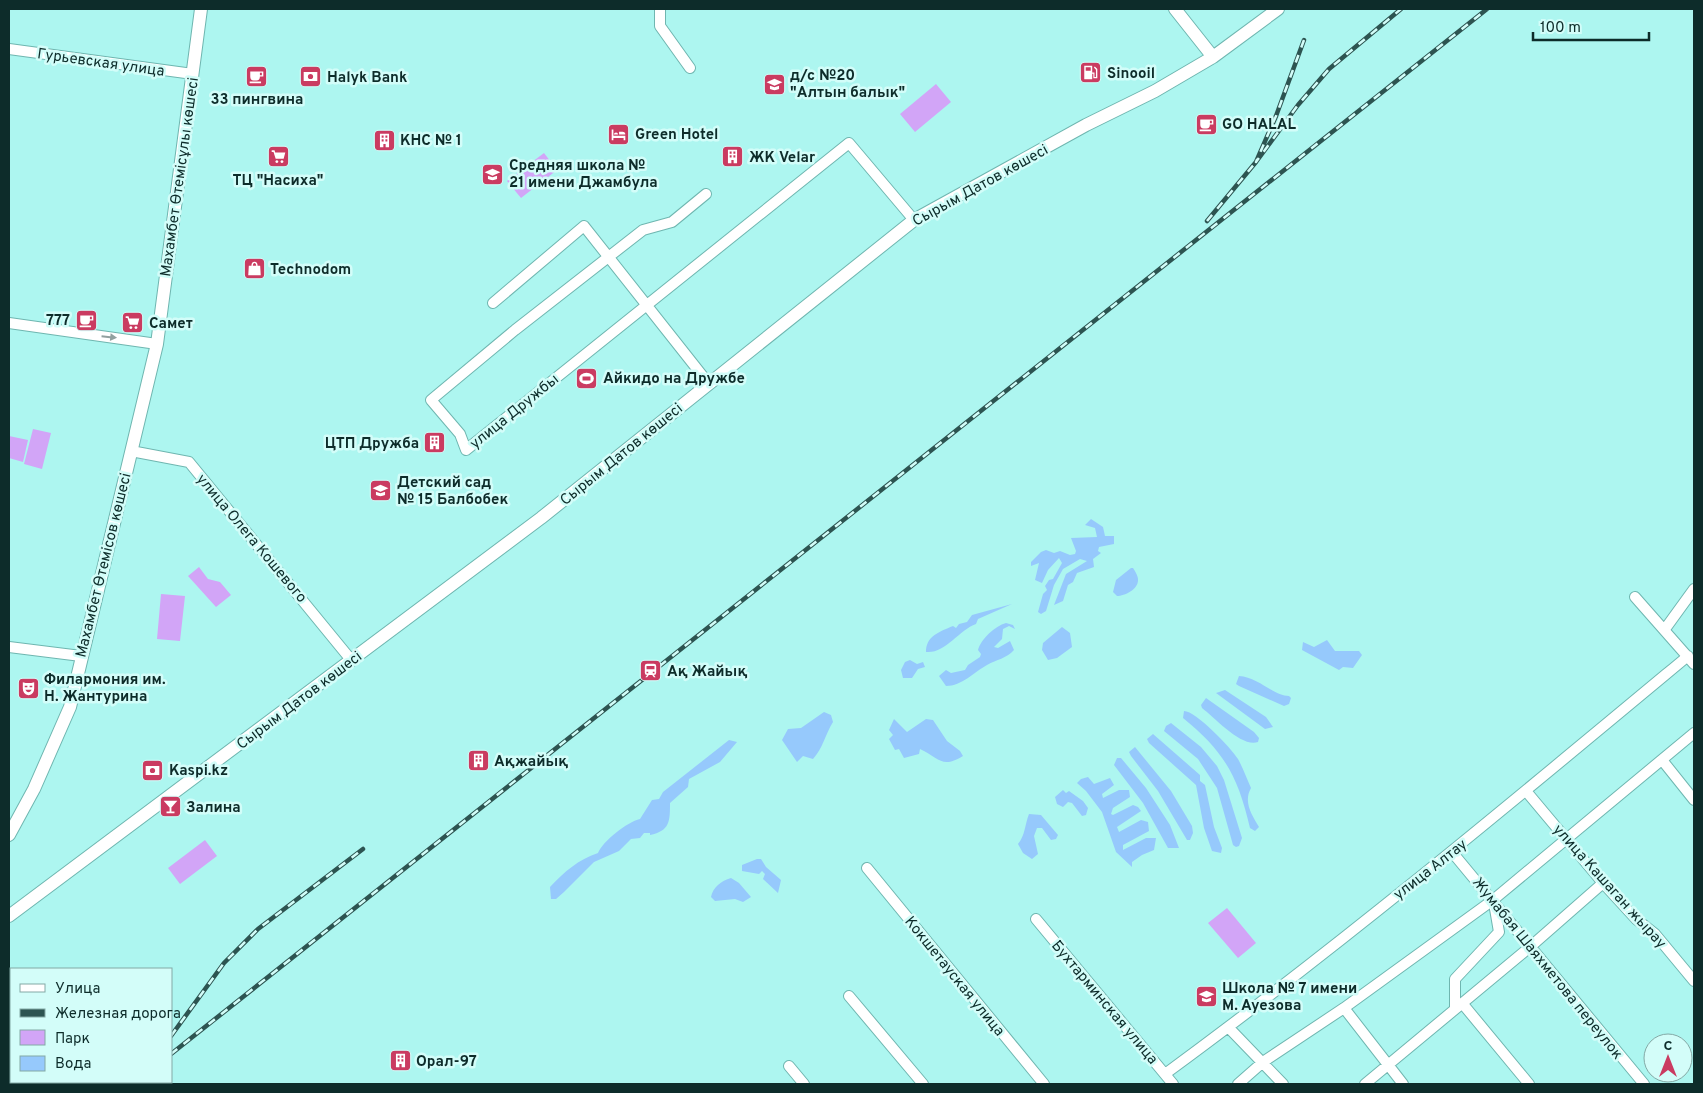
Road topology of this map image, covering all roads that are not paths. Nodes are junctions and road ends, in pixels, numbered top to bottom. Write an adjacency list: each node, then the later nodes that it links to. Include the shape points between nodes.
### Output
1 (201, 9): 8 (main road, Махамбет Өтемісұлы көшесі)
2 (660, 9): 7 (street, via 660,26)
3 (1174, 9): 6 (main road)
4 (1278, 9): 6 (main road, Сырым Датов көшесі)
5 (9, 49): 8 (street, Гурьевская улица)
6 (1212, 56): 10 (main road, Сырым Датов көшесі, via 1155,91 1086,125)
7 (690, 68)
8 (193, 74): 15 (main road, Махамбет Өтемісұлы көшесі)
9 (706, 194): 11 (street, улица Дружбы, via 672,222 643,230)
10 (914, 220): 13 (street, улица Дружбы, via 849,143); 16 (main road, Сырым Датов көшесі)
11 (608, 258): 12 (street, via 584,226); 13 (street); 13 (street, улица Дружбы, via 431,400 460,434 466,450)
12 (493, 303)
13 (646, 304): 16 (street)
14 (9, 323): 15 (street, one-way to 15)
15 (157, 344): 17 (main road, Махамбет Өтемісов көшесі)
16 (709, 384): 24 (main road, Сырым Датов көшесі, via 545,515)
17 (131, 451): 22 (main road, Махамбет Өтемісов көшесі); 24 (street, улица Олега Кошевого, via 189,462)
18 (1694, 589): 20 (street)
19 (1634, 597): 20 (street)
20 (1665, 629): 23 (street)
21 (9, 647): 22 (street)
22 (81, 656): 29 (main road, Махамбет Өтемісов көшесі, via 72,699 59,733 26,806)
23 (1691, 660): 27 (street, улица Алтау)
24 (352, 661): 35 (main road, Сырым Датов көшесі)
25 (1694, 733): 26 (street)
26 (1662, 760): 28 (street); 30 (street)
27 (1526, 791): 30 (street, улица Кашаган жырау); 31 (street, улица Алтау)
28 (1694, 800)
29 (9, 835)
30 (1566, 839): 33 (street, улица Кашаган жырау); 34 (street)
31 (1452, 852): 34 (street, Жумабая Шаяхметова переулок); 42 (street, улица Алтау)
32 (867, 868): 49 (street, Кокшетауская улица)
33 (1603, 883): 37 (street); 38 (street, улица Кашаган жырау, via 1636,919 1655,934)
34 (1493, 900): 37 (street, Жумабая Шаяхметова переулок); 40 (street, via 1499,932 1455,979); 41 (street)
35 (9, 916)
36 (1036, 919): 46 (street, Бухтарминская улица)
37 (1530, 947): 40 (street); 56 (street, Жумабая Шаяхметова переулок)
38 (1694, 981)
39 (849, 996): 48 (street)
40 (1458, 1006): 45 (street); 55 (street)
41 (1344, 1008): 43 (street); 45 (street)
42 (1228, 1027): 43 (street); 46 (street, улица Алтау)
43 (1263, 1062): 51 (street); 52 (street)
44 (789, 1066): 47 (street)
45 (1387, 1066): 53 (street); 54 (street)
46 (1165, 1074): 50 (street, Бухтарминская улица)
47 (804, 1084)
48 (923, 1084)
49 (1044, 1084)
50 (1174, 1084)
51 (1238, 1084)
52 (1283, 1084)
53 (1365, 1084)
54 (1403, 1084)
55 (1529, 1084)
56 (1644, 1084)

